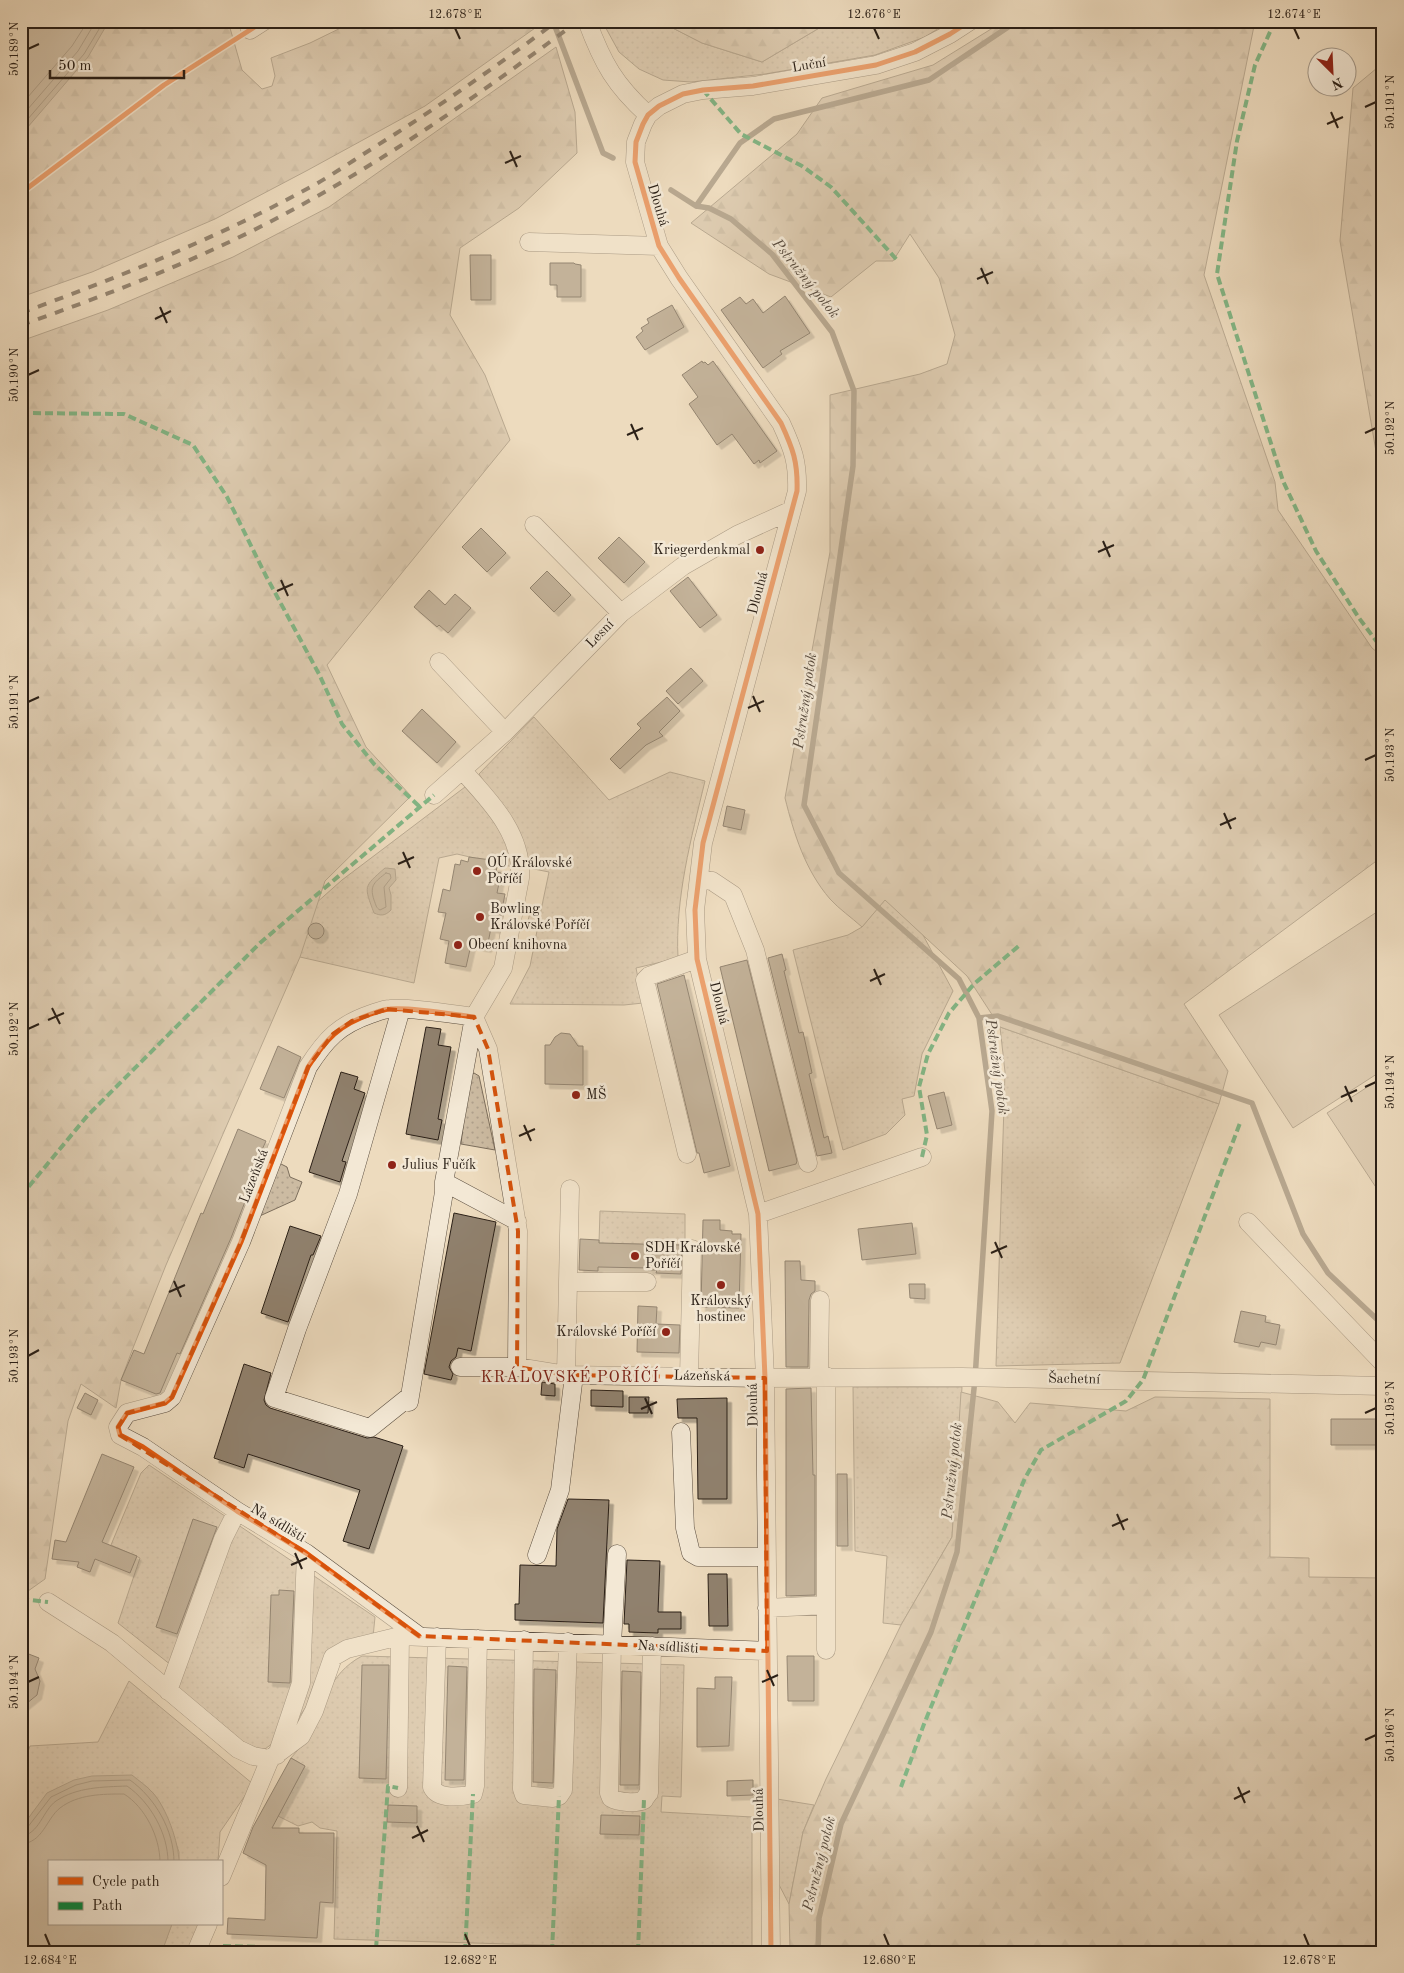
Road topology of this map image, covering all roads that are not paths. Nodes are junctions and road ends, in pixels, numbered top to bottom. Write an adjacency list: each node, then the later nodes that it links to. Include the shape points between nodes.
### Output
1 (587, 21): 3 (street, via 613,78)
2 (970, 21): 3 (street, Luční, via 915,52 876,65 753,86 694,91 672,98)
3 (648, 115): 5 (street, Dlouhá, via 639,133 635,162)
4 (529, 242): 5 (street)
5 (659, 246): 6 (street, Dlouhá, via 781,423 798,469)
6 (792, 510): 8 (street, Lesní, via 737,535 683,566); 13 (street, Dlouhá, via 703,843)
7 (534, 525): 8 (street)
8 (621, 613): 10 (street, Lesní)
9 (438, 662): 10 (street)
10 (505, 732): 11 (street, Lesní)
11 (462, 770): 12 (street, Lesní); 16 (street, via 494,806 517,845 520,868 503,968)
12 (434, 795)
13 (699, 879): 14 (street, Dlouhá, via 695,910); 19 (street, via 712,881 733,895 756,950)
14 (697, 959): 17 (street, via 645,980); 22 (street, Dlouhá)
15 (401, 1008): 16 (street, Lázeňská); 20 (street, via 348,1194 274,1398 370,1428 410,1399); 38 (street, Lázeňská, via 387,1009 352,1021 333,1034 308,1067 241,1242 172,1398 165,1403 127,1413 118,1427)
16 (474, 1017): 20 (street); 23 (street, via 488,1049)
17 (687, 1154)
18 (922, 1157): 22 (street)
19 (808, 1163)
20 (444, 1182): 23 (street)
21 (570, 1189): 26 (street)
22 (758, 1214): 35 (street, Dlouhá)
23 (517, 1221): 31 (street)
24 (1248, 1222): 29 (street)
25 (692, 1249): 33 (street)
26 (568, 1282): 27 (street); 32 (street)
27 (647, 1282)
28 (820, 1300): 34 (street)
29 (1383, 1363)
30 (460, 1367): 31 (street, Lázeňská)
31 (517, 1367): 32 (street, Lázeňská)
32 (570, 1375): 33 (street, Lázeňská); 42 (street, via 560,1490)
33 (689, 1376): 35 (street, Lázeňská)
34 (822, 1376): 35 (street, Šachetní); 36 (street, Šachetní); 45 (street)
35 (764, 1378): 43 (street, Dlouhá)
36 (1383, 1386)
37 (681, 1432): 43 (street, via 685,1528 691,1553 698,1557)
38 (120, 1435): 39 (street, Na sídlišti)
39 (237, 1511): 40 (street, Na sídlišti); 57 (street, Na sídlišti)
40 (306, 1554): 48 (street, Na sídlišti); 58 (street, via 301,1683)
41 (617, 1554): 53 (street)
42 (537, 1556)
43 (766, 1557): 46 (street, Dlouhá)
44 (48, 1602): 57 (street, via 112,1643)
45 (826, 1605): 46 (street); 55 (street)
46 (767, 1608): 56 (street, Dlouhá)
47 (400, 1636): 48 (street, Na sídlišti); 58 (street, Na sídlišti, via 347,1649 333,1657 314,1711 301,1736); 59 (street)
48 (419, 1636): 49 (street, Na sídlišti)
49 (437, 1636): 50 (street, Na sídlišti); 50 (street, via 432,1787 441,1795 474,1794 476,1786)
50 (478, 1639): 51 (street, Na sídlišti)
51 (524, 1640): 52 (street, Na sídlišti); 52 (street, via 522,1789 524,1796 553,1798 563,1790)
52 (568, 1642): 53 (street, Na sídlišti)
53 (612, 1644): 54 (street, Na sídlišti); 54 (street, via 609,1793 616,1801 638,1801 649,1793)
54 (652, 1646): 56 (street, Na sídlišti)
55 (826, 1650)
56 (767, 1651): 63 (street, Dlouhá)
57 (168, 1691): 58 (street, via 238,1749 253,1756)
58 (273, 1757): 60 (street)
59 (398, 1788)
60 (222, 1875)
61 (207, 1926): 62 (street)
62 (196, 1952)
63 (771, 1952)

